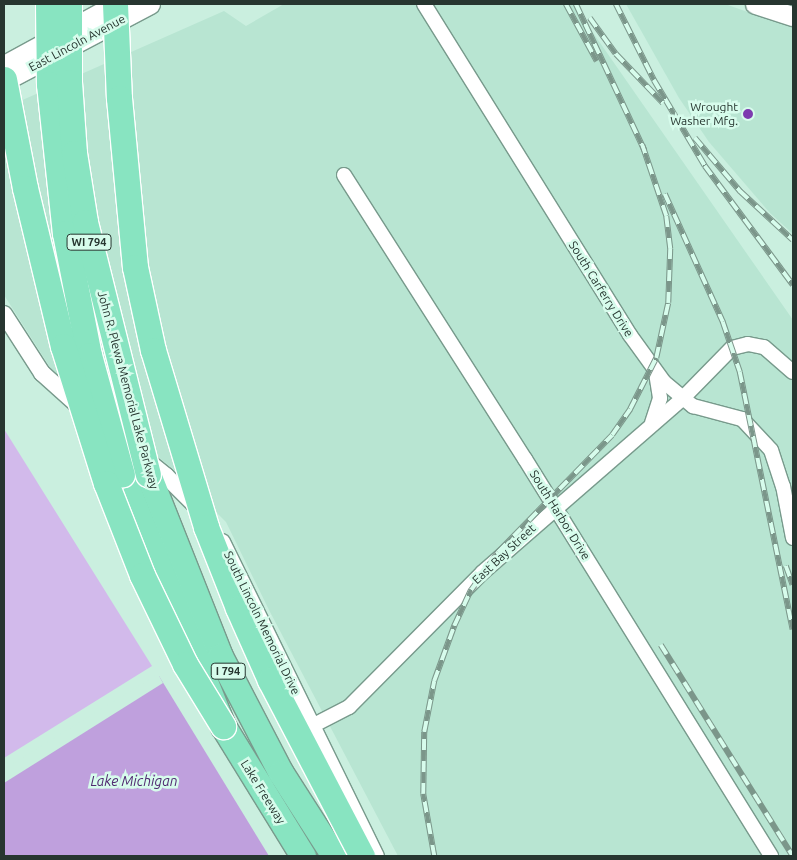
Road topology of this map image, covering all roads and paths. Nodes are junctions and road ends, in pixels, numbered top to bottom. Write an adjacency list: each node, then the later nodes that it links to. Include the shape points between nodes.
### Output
1 (48, 4): 17 (highway, John R. Plewa Memorial Lake Parkway / WI 794, bridge, via 49,84 65,233 89,355)
2 (69, 4): 16 (highway, John R. Plewa Memorial Lake Parkway / WI 794, bridge, via 72,127 84,222)
3 (116, 4): 8 (main road, East Lincoln Avenue); 24 (highway, bridge, via 119,98 135,267 153,350 206,527 238,608 270,680)
4 (150, 4): 9 (main road, East Lincoln Avenue)
5 (424, 4): 12 (street, South Carferry Drive)
6 (755, 4): 7 (main road)
7 (793, 16)
8 (4, 64)
9 (4, 80): 20 (highway, bridge, via 25,188 63,346 106,483 142,575 185,664)
10 (344, 175): 18 (street, South Harbor Drive)
11 (4, 314): 21 (street, South Lincoln Memorial Drive, via 48,378 188,495 228,552)
12 (655, 371): 14 (street, South Carferry Drive); 15 (street, via 660,398)
13 (793, 372): 14 (street, East Bay Street, via 764,347 748,344 732,348)
14 (682, 399): 15 (street, East Bay Street); 19 (street, South Carferry Drive, via 693,406 742,419 762,437 775,459)
15 (651, 426): 18 (street, East Bay Street)
16 (148, 474): 23 (highway, John R. Plewa Memorial Lake Parkway / I 794, via 220,656 281,773)
17 (122, 475): 20 (highway, John R. Plewa Memorial Lake Parkway / I 794, bridge)
18 (555, 508): 21 (street, East Bay Street, via 483,572 349,706); 26 (street, South Harbor Drive)
19 (793, 538)
20 (223, 726): 22 (highway, Lake Freeway / I 794)
21 (312, 726): 25 (street, South Lincoln Memorial Drive)
22 (303, 856)
23 (334, 856)
24 (362, 856)
25 (376, 856)
26 (771, 856)

